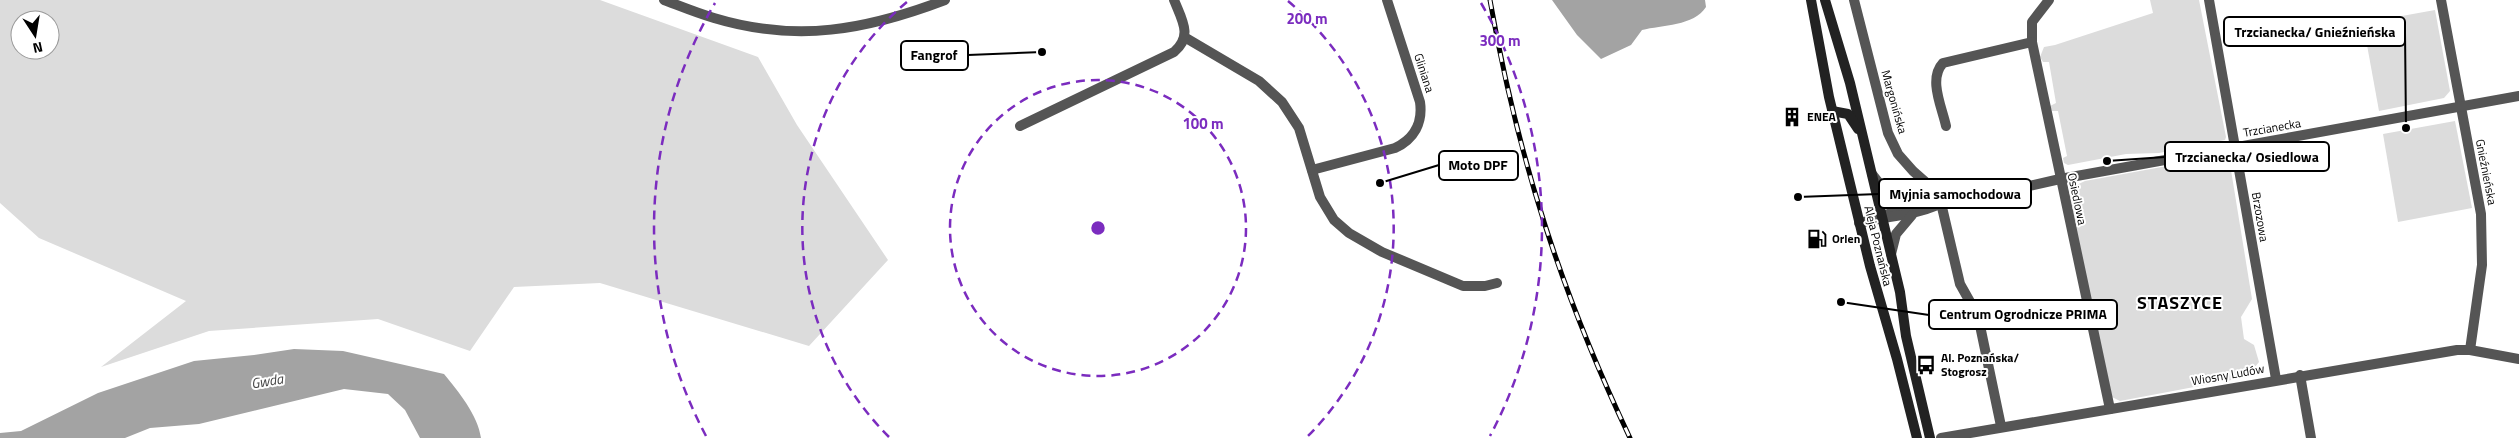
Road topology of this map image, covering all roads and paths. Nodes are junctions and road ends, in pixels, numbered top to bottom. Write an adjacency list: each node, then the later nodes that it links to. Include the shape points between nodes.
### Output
1 (664, 0): 2 (street, via 715,18 756,27 820,32 888,20)
2 (946, 0)
3 (1174, 0): 11 (street)
4 (1387, 0): 20 (street, Gliniana, via 1422,110 1417,130 1405,144 1395,148)
5 (1810, 0): 15 (main road, Aleja Poznańska)
6 (1825, 0): 18 (main road, Aleja Poznańska)
7 (1854, 0): 23 (street, Margonińska, via 1890,139 1898,154 1930,186)
8 (2049, 0): 12 (street, Osiedlowa, via 2032,22)
9 (2209, 0): 19 (street, Brzozowa)
10 (2441, 0): 14 (street, Gnieźnieńska)
11 (1186, 38): 16 (street, via 1174,52); 20 (street, via 1259,81 1282,102 1299,128)
12 (2032, 42): 17 (street, via 1943,63 1936,72 1936,82); 22 (street, Osiedlowa)
13 (2519, 96): 14 (street, Trzcianecka)
14 (2461, 106): 19 (street, Trzcianecka); 30 (street, Gnieźnieńska, via 2481,214 2483,249)
15 (1832, 111): 18 (main road, via 1848,114); 27 (main road, Aleja Poznańska)
16 (1020, 126)
17 (1946, 126)
18 (1862, 136): 21 (main road, Aleja Poznańska)
19 (2235, 147): 22 (street, Trzcianecka); 33 (street, Brzozowa)
20 (1312, 170): 29 (street, via 1330,214 1362,243 1463,286)
21 (1872, 174): 24 (street, Trzcianecka, via 1886,192); 26 (main road, Aleja Poznańska)
22 (2060, 179): 23 (street, Trzcianecka); 34 (street, Osiedlowa)
23 (1941, 203): 24 (street, Trzcianecka); 25 (street, Trzcianecka); 35 (street, Margonińska, via 1960,284 1978,316)
24 (1909, 204): 26 (street, Trzcianecka)
25 (1912, 215): 26 (street, Trzcianecka); 28 (street, Trzcianecka, via 1896,234)
26 (1882, 217): 27 (street); 28 (main road, Aleja Poznańska)
27 (1859, 223): 36 (main road, Aleja Poznańska)
28 (1891, 254): 37 (main road, Aleja Poznańska)
29 (1497, 283)
30 (2470, 350): 31 (street, Wiosny Ludów); 32 (street, Wiosny Ludów)
31 (2519, 359)
32 (2300, 375): 33 (street, Wiosny Ludów); 39 (street)
33 (2276, 380): 34 (street, Wiosny Ludów)
34 (2110, 409): 35 (street, Wiosny Ludów)
35 (2001, 426): 38 (street, Wiosny Ludów)
36 (1917, 438)
37 (1930, 438)
38 (1942, 438)
39 (2311, 438)

